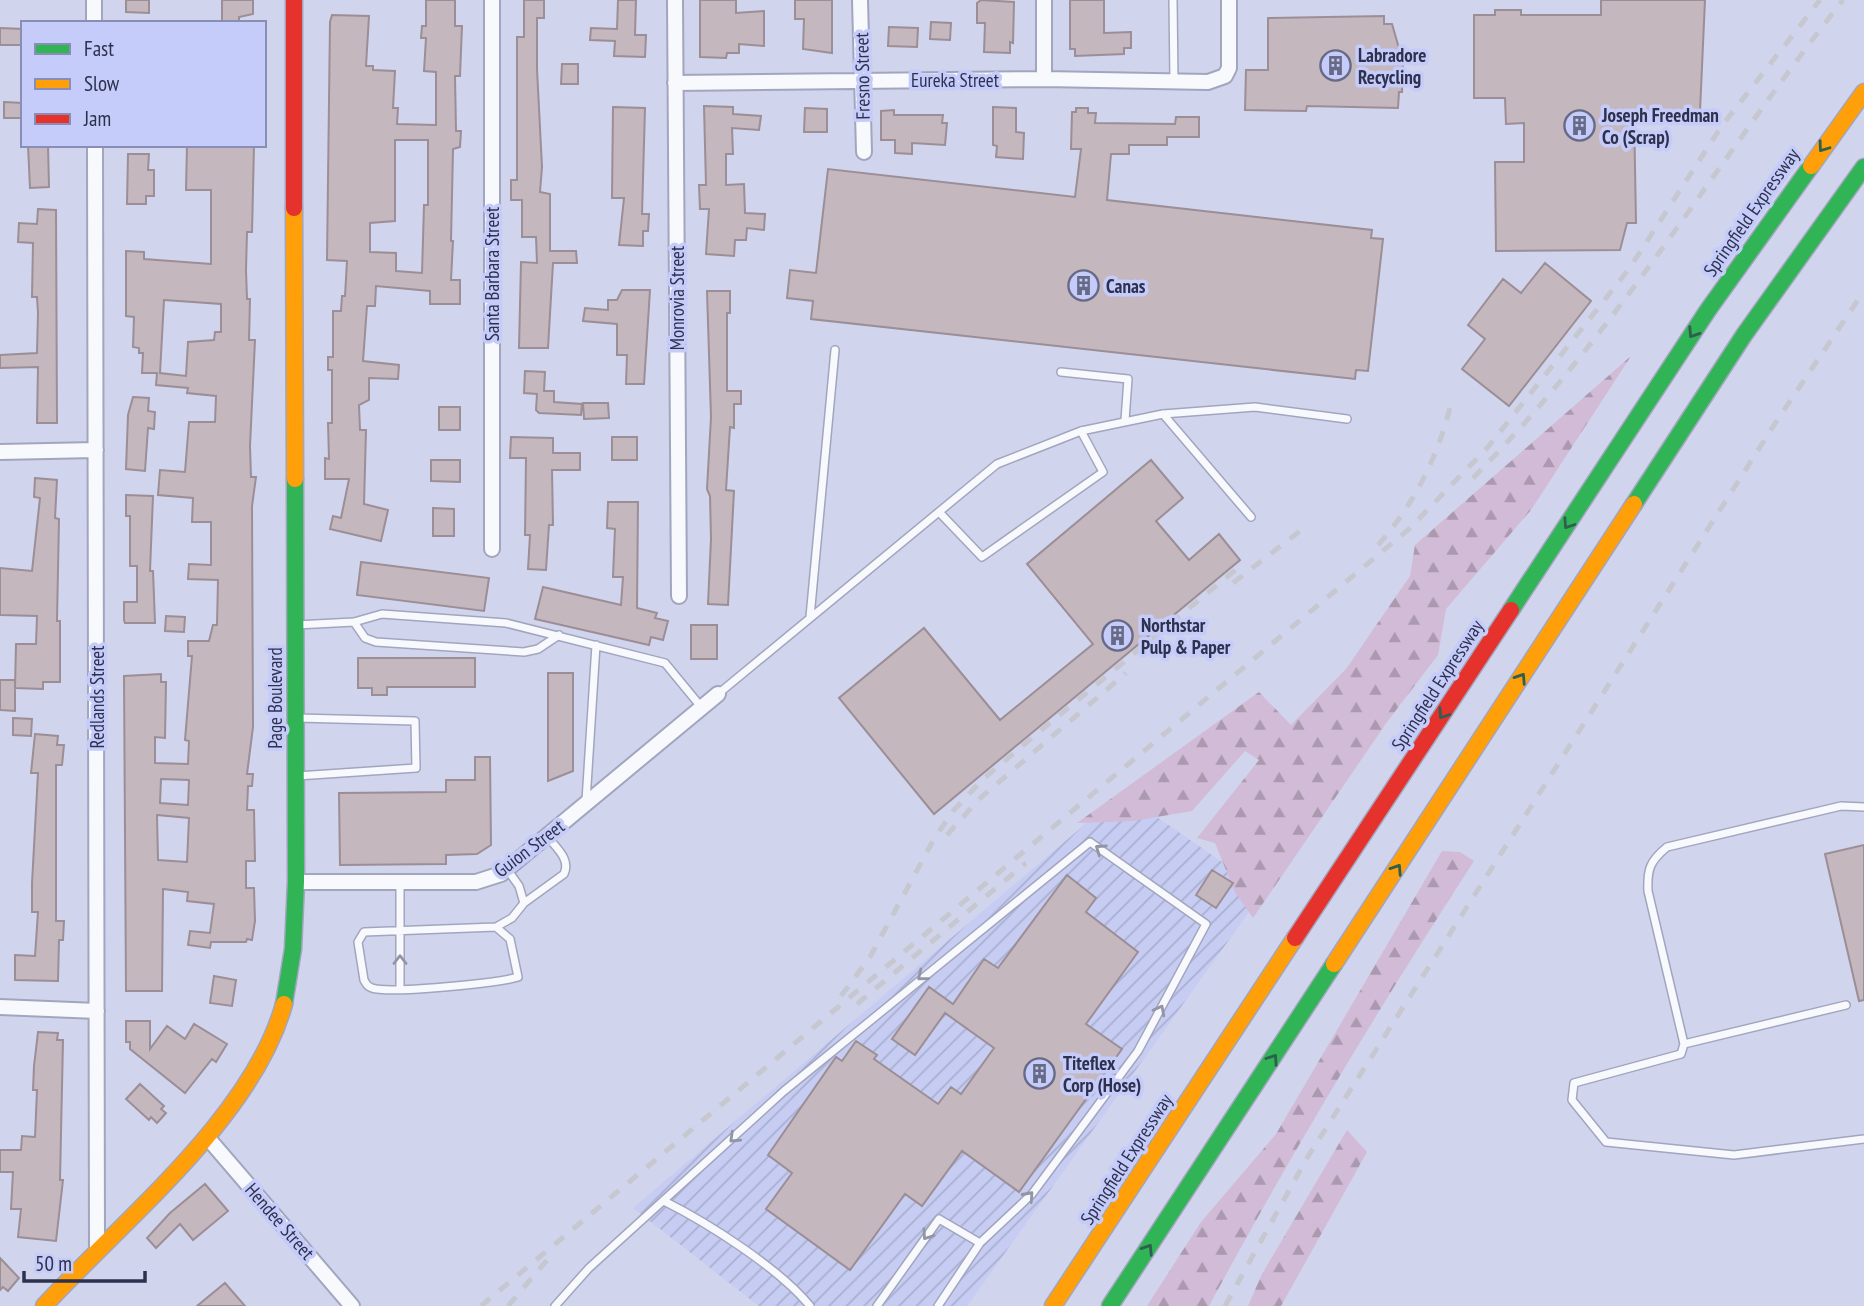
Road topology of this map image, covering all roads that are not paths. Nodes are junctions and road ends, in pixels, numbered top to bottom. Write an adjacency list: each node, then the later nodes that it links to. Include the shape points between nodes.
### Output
1 (94, 0): 9 (street)
2 (294, 0): 32 (main road, Page Boulevard)
3 (492, 0): 28 (street, Santa Barbara Street)
4 (675, 0): 13 (street, Monrovia Street)
5 (860, 0): 11 (street, Fresno Street)
6 (1044, 0): 10 (street)
7 (1173, 0): 12 (lane)
8 (1229, 0): 12 (street, Eureka Street, via 1229,68 1225,76)
9 (94, 21)
10 (1044, 79): 11 (street, Eureka Street); 12 (street, Eureka Street)
11 (861, 80): 13 (street, Eureka Street); 16 (street, Fresno Street)
12 (1174, 81)
13 (675, 83): 29 (street, Monrovia Street)
14 (1864, 92): 64 (main road, Springfield Expressway, one-way to 64, via 1708,310)
15 (94, 147): 24 (street, Redlands Street)
16 (864, 152)
17 (1864, 167): 65 (main road, one-way to 17, via 1730,356)
18 (835, 350): 30 (lane)
19 (1061, 372): 22 (lane, via 1128,379)
20 (1163, 415): 21 (lane, via 1255,407); 22 (lane); 27 (lane)
21 (1347, 419)
22 (1125, 421): 23 (lane)
23 (1081, 431): 26 (lane, via 997,464); 26 (lane, via 1103,472 982,557)
24 (96, 450): 25 (street); 51 (street, Redlands Street)
25 (0, 452)
26 (939, 512): 30 (lane)
27 (1251, 517)
28 (492, 549)
29 (679, 596)
30 (810, 617): 35 (lane)
31 (354, 622): 32 (lane); 33 (lane, via 382,614 506,623); 33 (lane, via 365,638 376,642 524,652)
32 (296, 625): 37 (main road, Page Boulevard)
33 (559, 635): 34 (lane)
34 (596, 645): 36 (lane, via 665,663); 39 (lane)
35 (718, 694): 36 (street, Guion Street)
36 (702, 708): 39 (street, Guion Street)
37 (296, 718): 38 (main road, Page Boulevard); 38 (lane, via 415,721 416,768)
38 (297, 776): 43 (main road, Page Boulevard)
39 (586, 804): 41 (street, Guion Street)
40 (1864, 807): 52 (lane, via 1841,806 1667,847 1653,859 1647,871 1648,891)
41 (547, 836): 42 (street, Guion Street); 45 (lane, via 567,867)
42 (507, 869): 44 (street, Guion Street, via 476,882); 45 (lane)
43 (296, 882): 44 (street, Guion Street); 53 (main road, Page Boulevard, via 295,930 281,1013 257,1070)
44 (400, 883): 47 (lane)
45 (524, 903): 46 (lane, via 512,918)
46 (496, 927): 47 (lane); 48 (lane, via 510,939 518,977)
47 (400, 931): 48 (lane, one-way to 47); 48 (lane, via 364,932 358,942 368,986)
48 (400, 989)
49 (1846, 1005): 52 (lane)
50 (0, 1007): 51 (street)
51 (97, 1011): 57 (street, Redlands Street)
52 (1684, 1044): 54 (lane, via 1681,1054 1574,1083 1572,1100 1606,1142 1734,1155)
53 (207, 1138): 57 (main road, Page Boulevard); 59 (street, Hendee Street)
54 (1864, 1139)
55 (664, 1201): 56 (lane, one-way to 55, via 1032,1194 1138,1051 1206,924 1090,842 784,1091); 60 (lane, via 589,1268); 61 (lane, via 733,1243 798,1291)
56 (980, 1243): 62 (lane, one-way to 62, via 939,1219); 63 (lane)
57 (97, 1249): 58 (main road, Page Boulevard)
58 (44, 1306)
59 (352, 1306)
60 (555, 1306)
61 (810, 1306)
62 (877, 1306)
63 (938, 1306)
64 (1053, 1306)
65 (1110, 1306)

